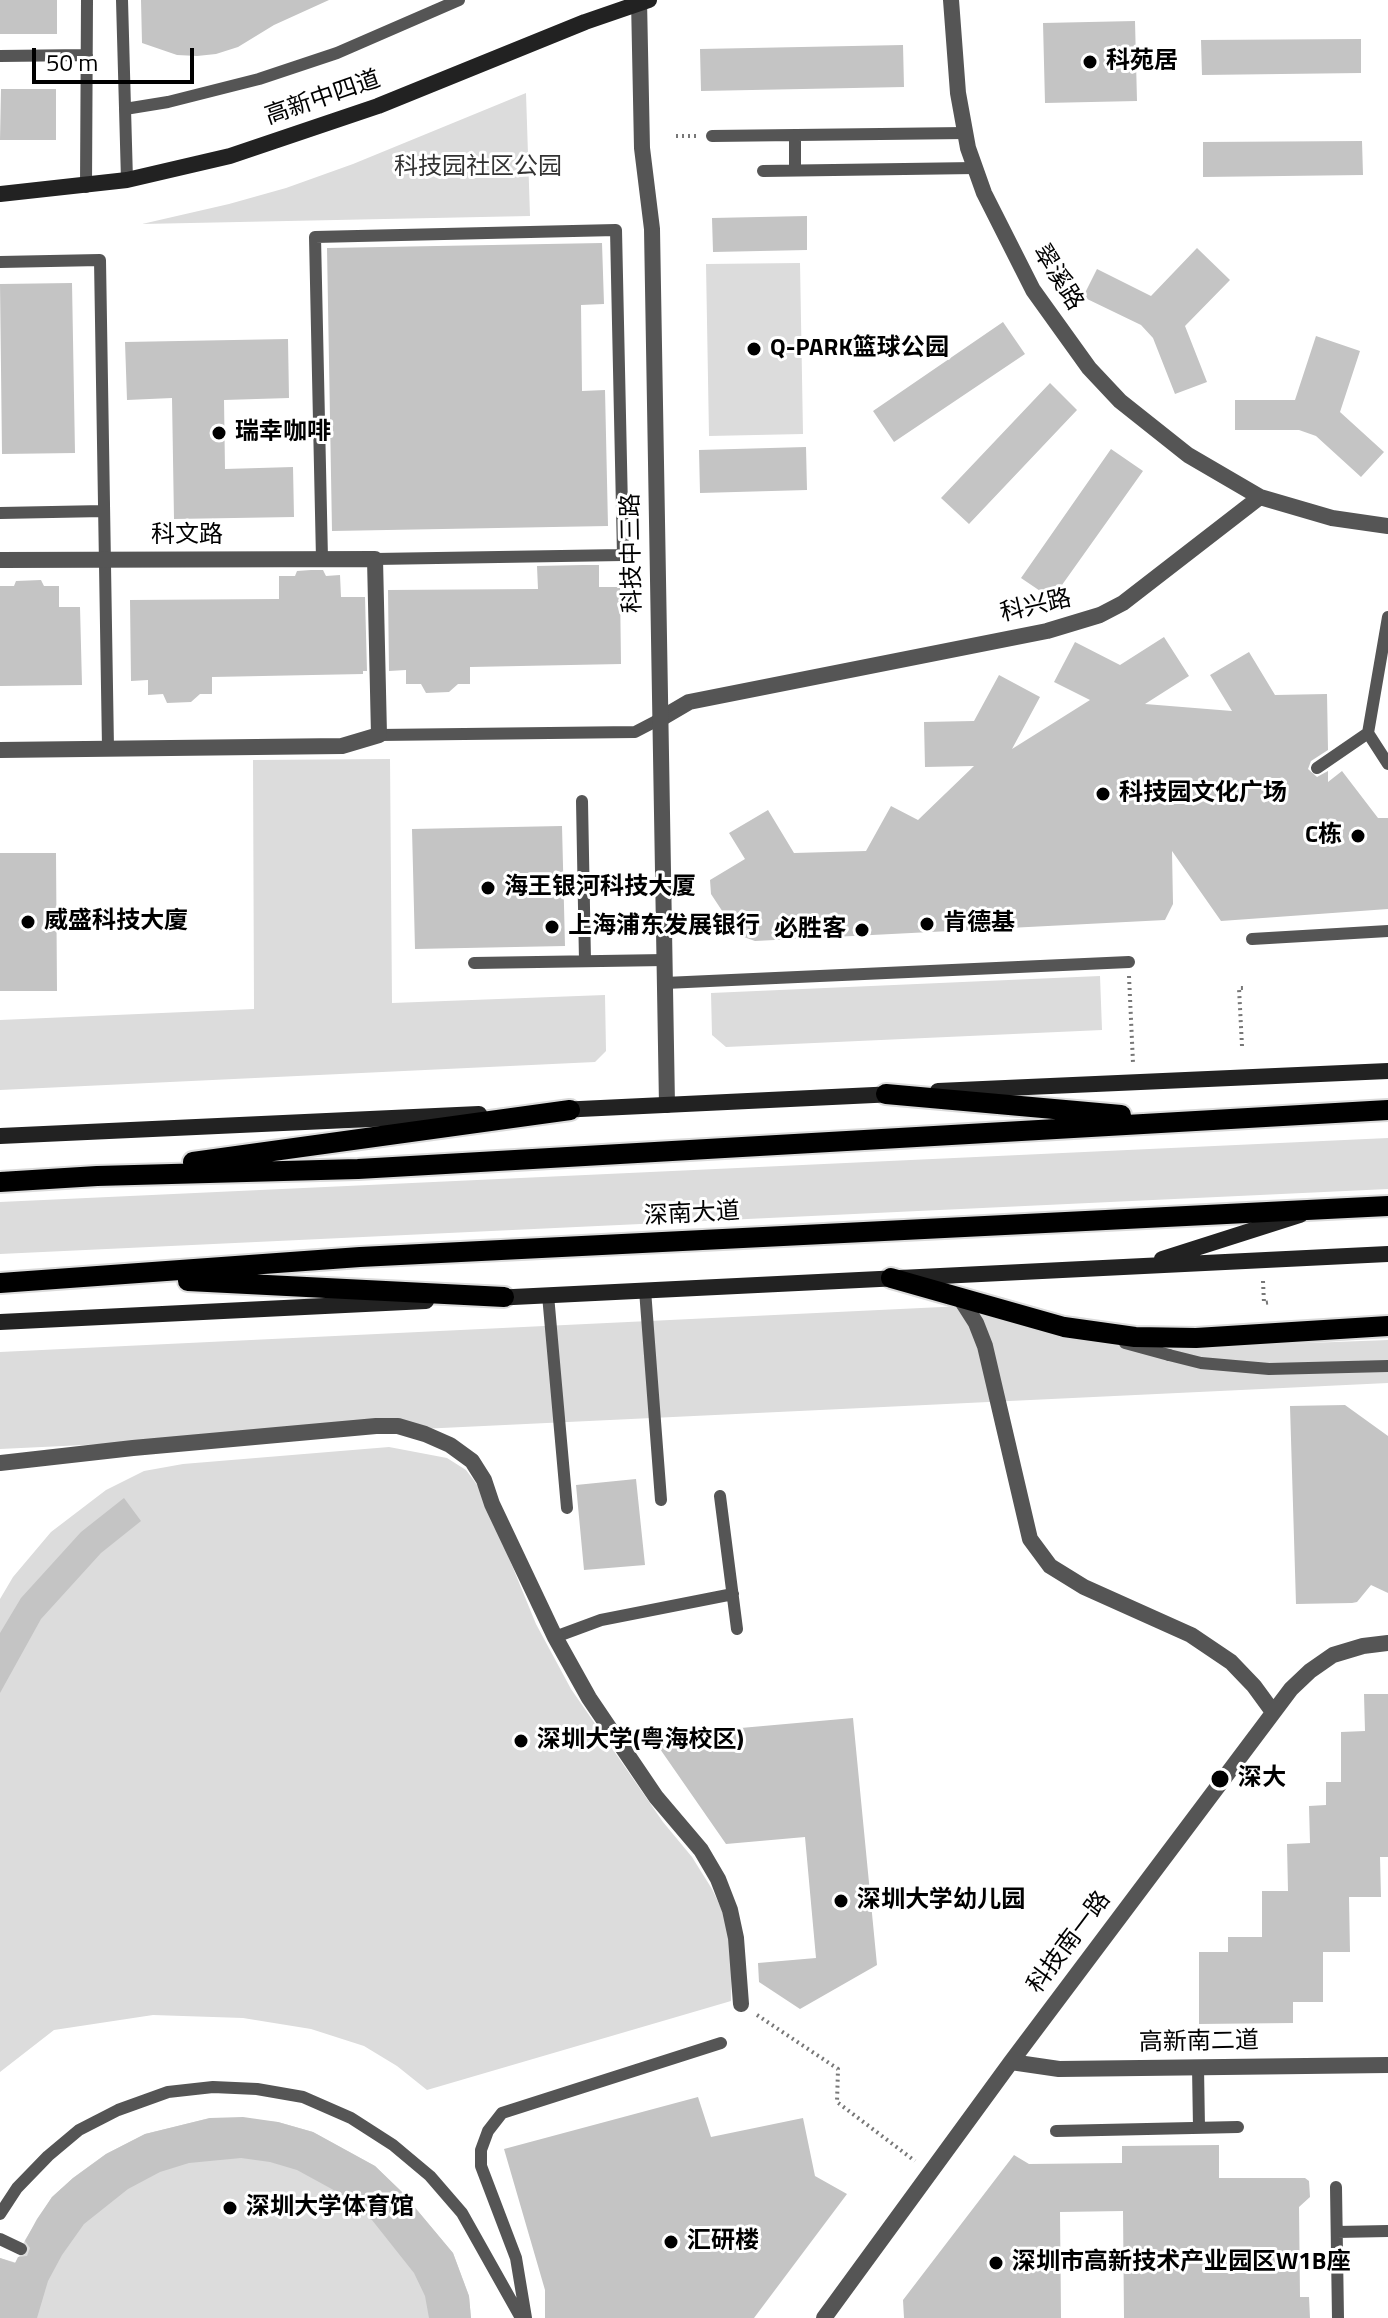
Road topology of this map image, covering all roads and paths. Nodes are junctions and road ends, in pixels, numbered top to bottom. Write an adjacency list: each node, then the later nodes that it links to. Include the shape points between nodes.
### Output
1 (87, 0): 6 (lane)
2 (122, 0): 8 (lane)
3 (459, 0): 8 (lane, via 337,53 259,79)
4 (951, 0): 9 (street, 翠溪路)
5 (642, 1): 15 (main road, 高新中四道, via 327,124 230,156); 28 (street, 科技中三路, via 642,148 652,229)
6 (87, 55): 7 (lane); 16 (lane)
7 (0, 56)
8 (125, 109): 15 (lane)
9 (965, 133): 10 (lane); 12 (street, 翠溪路)
10 (795, 135): 11 (lane); 13 (lane)
11 (712, 136)
12 (975, 168): 13 (lane); 19 (street, 翠溪路, via 1033,290 1089,368 1120,401 1188,455)
13 (795, 170): 14 (lane)
14 (763, 171)
15 (127, 180): 16 (main road, 高新中四道)
16 (86, 187): 17 (main road, 高新中四道)
17 (0, 194)
18 (0, 262): 20 (lane, via 100,260)
19 (1260, 497): 22 (street, via 1332,518); 28 (street, 科兴路, via 1100,615 1047,631 689,702)
20 (104, 511): 21 (lane); 26 (lane)
21 (0, 513)
22 (1388, 526)
23 (322, 559): 24 (street, 科文路); 24 (lane, via 315,237 616,230 623,555); 26 (street, 科文路)
24 (375, 559): 30 (street)
25 (0, 560): 26 (street, 科文路)
26 (105, 560): 31 (lane)
27 (1388, 617): 29 (lane)
28 (660, 719): 30 (lane, via 635,732); 38 (street, 科技中三路)
29 (1368, 733): 33 (lane); 34 (lane)
30 (379, 735): 31 (street, via 342,746)
31 (108, 748): 32 (street)
32 (0, 750)
33 (1388, 764)
34 (1317, 768)
35 (582, 801): 39 (lane)
36 (1388, 931): 37 (lane)
37 (1252, 939)
38 (665, 960): 39 (lane); 42 (street, 科技中三路)
39 (585, 961): 41 (lane)
40 (1129, 962): 42 (lane); 46 (path)
41 (474, 963)
42 (665, 983): 48 (street, 科技中三路)
43 (1245, 988): 44 (path, via 1239,988)
44 (1242, 1046)
45 (1388, 1071): 46 (main road)
46 (1134, 1082): 47 (main road)
47 (886, 1094): 48 (main road); 51 (main road)
48 (667, 1105): 49 (main road)
49 (570, 1110): 52 (main road); 53 (main road)
50 (1388, 1110): 51 (main road)
51 (1192, 1121): 53 (main road, via 358,1169)
52 (0, 1136)
53 (97, 1176): 54 (main road)
54 (0, 1182)
55 (1388, 1206): 56 (main road, 深南大道)
56 (1317, 1210): 58 (main road); 59 (main road, 深南大道, via 360,1257)
57 (1388, 1254): 58 (main road)
58 (1138, 1266): 60 (main road)
59 (104, 1276): 62 (main road, 深南大道); 65 (main road)
60 (891, 1278): 63 (main road); 66 (main road)
61 (1263, 1281): 67 (path, via 1264,1303)
62 (0, 1283)
63 (645, 1290): 64 (main road); 74 (lane)
64 (548, 1295): 65 (main road); 75 (lane)
65 (504, 1297): 68 (main road)
66 (960, 1298): 70 (main road); 80 (street, via 985,1346 1030,1539 1050,1566 1191,1635 1231,1662)
67 (1271, 1302)
68 (0, 1322)
69 (1388, 1326): 70 (main road, via 1196,1338 1135,1337)
70 (1064, 1327): 71 (lane, bridge, via 1231,1367)
71 (1388, 1366)
72 (0, 1463): 78 (street, via 376,1426 425,1434 472,1461)
73 (720, 1496): 76 (lane)
74 (661, 1500)
75 (567, 1508)
76 (733, 1594): 77 (lane); 78 (lane, via 601,1620)
77 (737, 1629)
78 (555, 1637): 81 (street, via 625,1752 718,1879 736,1938)
79 (1388, 1643): 80 (street, 科技南一路, via 1333,1655 1291,1689)
80 (1273, 1712): 83 (street, 科技南一路)
81 (741, 2004): 89 (path, via 838,2069 837,2102)
82 (721, 2043): 96 (lane, via 502,2113 488,2131 481,2166 516,2258)
83 (1011, 2062): 85 (street, 高新南二道, via 1059,2069); 97 (street, 科技南一路)
84 (1388, 2065): 85 (street, 高新南二道)
85 (1198, 2067): 87 (lane)
86 (1238, 2127): 87 (lane)
87 (1199, 2128): 88 (lane)
88 (1056, 2131)
89 (915, 2161)
90 (1336, 2187): 93 (lane)
91 (0, 2214): 96 (lane, via 48,2156 79,2130 118,2110 168,2092 213,2087 303,2097 351,2118 430,2176 462,2213)
92 (1388, 2231): 93 (lane)
93 (1337, 2232): 98 (lane)
94 (0, 2239): 95 (lane)
95 (21, 2249)
96 (524, 2318)
97 (824, 2318)
98 (1338, 2318)

